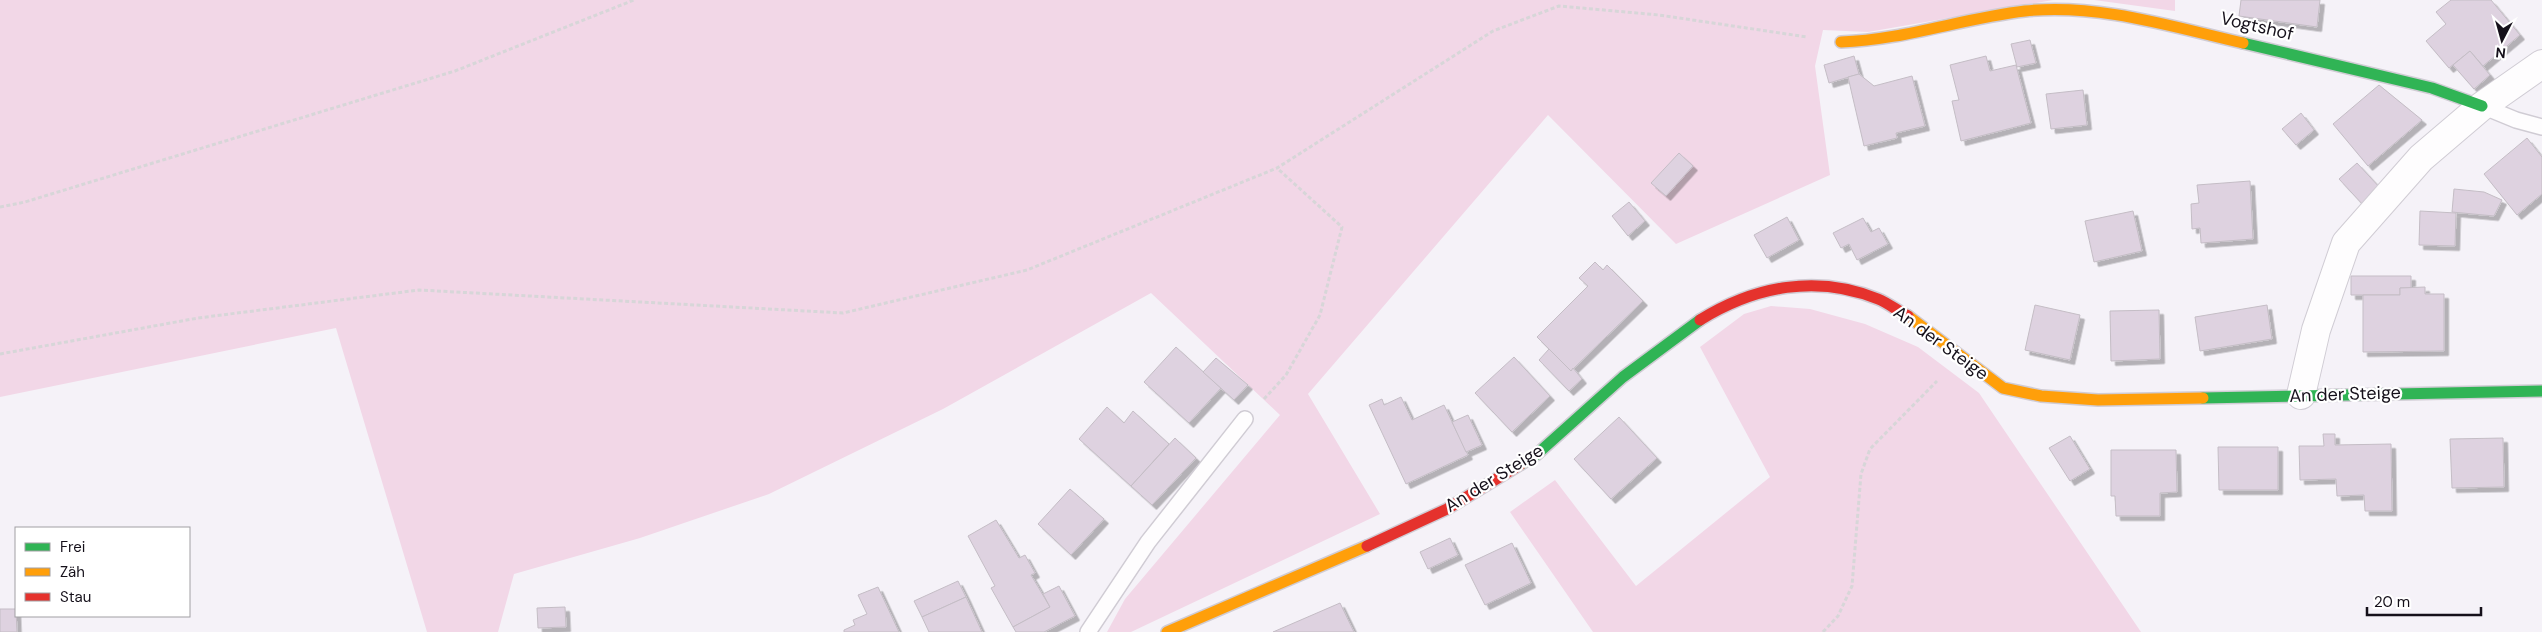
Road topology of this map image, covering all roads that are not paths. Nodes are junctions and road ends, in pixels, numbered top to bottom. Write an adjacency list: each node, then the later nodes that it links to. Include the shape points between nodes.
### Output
1 (1842, 42): 3 (street, Vogtshof, via 1874,41 2026,11 2104,12 2314,58 2432,88)
2 (2542, 64): 3 (street)
3 (2482, 106): 4 (lane); 6 (street, via 2421,158 2346,242 2316,330)
4 (2542, 127)
5 (2542, 391): 6 (street, An der Steige)
6 (2301, 395): 9 (street, An der Steige, via 2098,400 2041,396 2003,388 1911,318 1878,299 1825,285 1774,288 1726,304 1684,330 1623,378 1536,455 1448,509)
7 (1245, 419): 8 (lane, via 1148,542)
8 (1088, 632)
9 (1166, 632)

